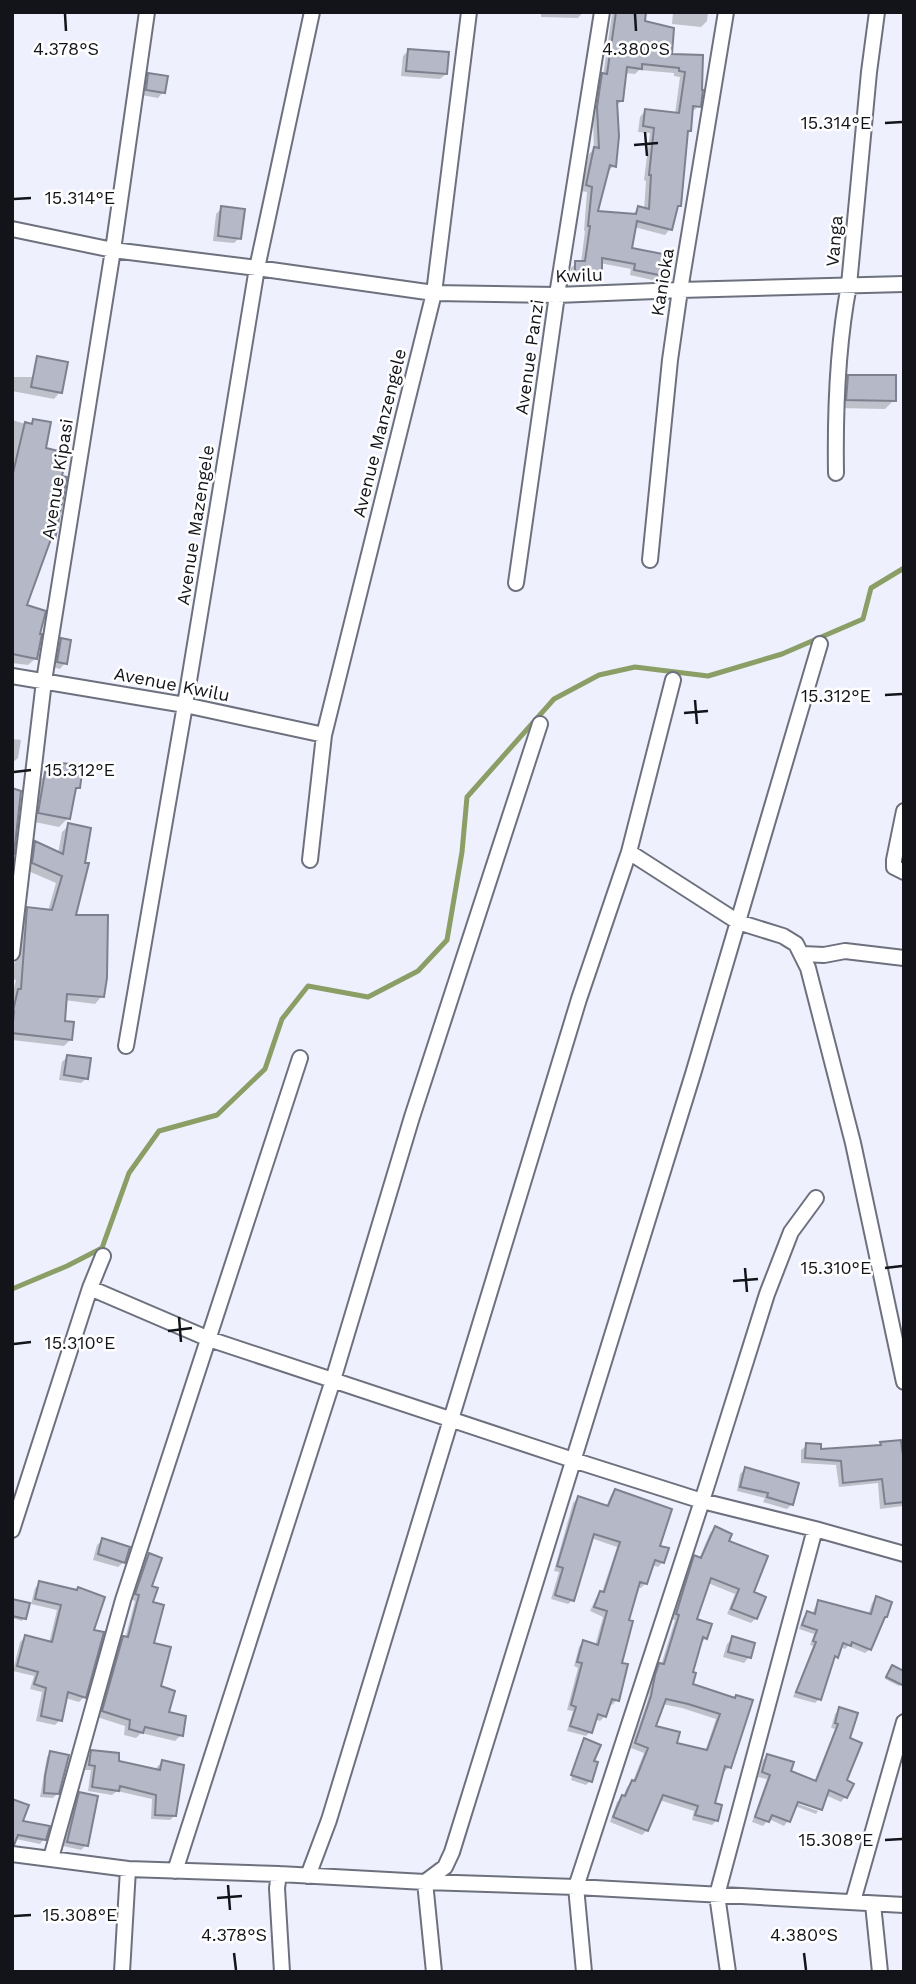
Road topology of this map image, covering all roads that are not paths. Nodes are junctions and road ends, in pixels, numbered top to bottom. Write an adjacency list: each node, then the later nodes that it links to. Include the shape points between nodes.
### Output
1 (147, 12): 8 (street, Avenue Kipasi)
2 (312, 12): 9 (street, Avenue Mazengele)
3 (469, 12): 13 (street, Avenue Manzengele)
4 (603, 12): 14 (street, Avenue Panzi)
5 (726, 12): 12 (street, Kanioka)
6 (877, 12): 11 (street, Vanga)
7 (12, 229): 8 (street, Kwilu)
8 (113, 250): 9 (street, Kwilu); 21 (street, Avenue Kipasi)
9 (257, 268): 13 (street, Kwilu); 22 (street, Avenue Mazengele)
10 (904, 284): 11 (street, Kwilu)
11 (849, 285): 12 (street, Kwilu); 15 (street, Vanga, via 835,408)
12 (680, 290): 14 (street, Kwilu); 16 (street, Kanioka)
13 (434, 293): 14 (street, Kwilu); 24 (street, Avenue Manzengele)
14 (557, 295): 17 (street, Avenue Panzi)
15 (836, 473)
16 (650, 560)
17 (516, 583)
18 (820, 644): 29 (street)
19 (12, 676): 21 (street, Avenue Kwilu)
20 (673, 680): 26 (street)
21 (44, 681): 22 (street, Avenue Kwilu); 30 (street, Avenue Kipasi)
22 (185, 705): 24 (street, Avenue Kwilu); 33 (street, Avenue Mazengele)
23 (540, 724): 39 (street, via 412,1117)
24 (324, 735): 27 (street, Avenue Manzengele)
25 (904, 811): 28 (street, via 894,860 894,867)
26 (629, 852): 29 (street); 41 (street, via 579,999)
27 (310, 860)
28 (904, 872)
29 (738, 922): 31 (street, via 783,936); 42 (street)
30 (12, 953)
31 (802, 954): 32 (street, via 845,951); 40 (street, via 853,1143)
32 (904, 958)
33 (126, 1046)
34 (300, 1058): 38 (street)
35 (816, 1198): 43 (street, via 791,1232 766,1294)
36 (103, 1256): 37 (street)
37 (90, 1288): 38 (street); 45 (street)
38 (209, 1339): 39 (street); 49 (street, via 123,1600)
39 (333, 1380): 41 (street); 51 (street)
40 (904, 1382)
41 (452, 1419): 42 (street); 53 (street)
42 (573, 1460): 43 (street); 54 (street, via 452,1852 445,1867)
43 (702, 1501): 44 (street); 55 (street)
44 (815, 1529): 46 (street); 56 (street)
45 (12, 1530)
46 (904, 1554)
47 (904, 1722): 57 (street)
48 (12, 1854): 49 (street)
49 (51, 1858): 50 (street)
50 (128, 1868): 51 (street); 60 (street)
51 (175, 1871): 52 (street)
52 (279, 1874): 53 (street); 61 (street)
53 (308, 1876): 54 (street)
54 (425, 1882): 55 (street); 62 (street)
55 (576, 1887): 56 (street); 63 (street)
56 (717, 1895): 57 (street); 64 (street)
57 (853, 1901): 58 (street)
58 (873, 1904): 59 (street); 65 (street)
59 (904, 1905)
60 (122, 1972)
61 (282, 1972)
62 (434, 1972)
63 (584, 1972)
64 (728, 1972)
65 (880, 1972)

